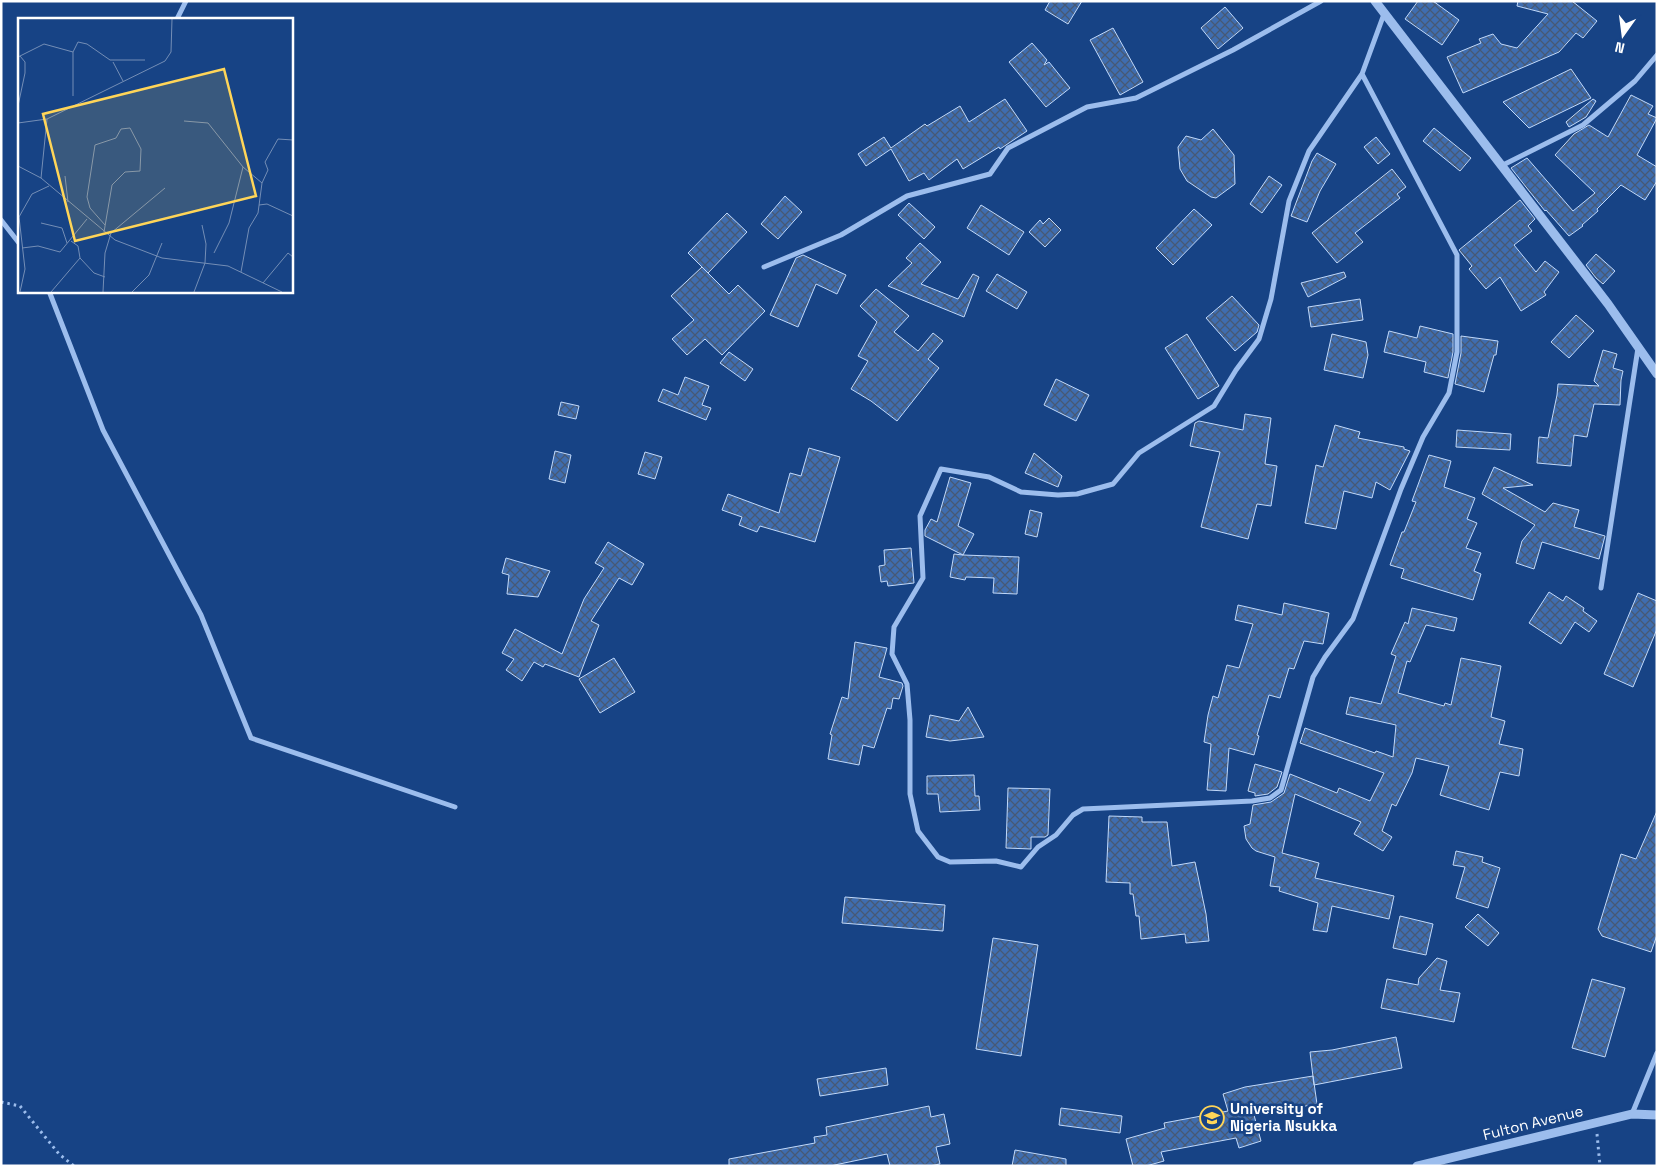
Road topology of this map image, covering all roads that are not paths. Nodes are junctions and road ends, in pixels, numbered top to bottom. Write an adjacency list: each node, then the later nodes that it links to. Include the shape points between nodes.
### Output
1 (186, 1): 5 (street)
2 (1321, 1): 11 (street, via 1233,50 1136,98 1087,107 1008,148 990,174 907,196 841,235)
3 (1375, 1): 4 (street)
4 (1384, 14): 7 (street); 8 (street)
5 (178, 18)
6 (1657, 55): 8 (street, via 1635,81 1583,125)
7 (1362, 74): 7 (street, via 1457,255 1456,352 1449,394 1423,438 1401,489 1353,620 1314,677 1281,790 1270,798 1252,801 1084,808 1021,867 996,861 950,862 938,857 918,831 910,794 910,720 906,684 892,654 894,628 923,578 920,516 941,469 989,477 1022,492 1077,494 1113,484 1139,453 1214,406 1259,339 1271,299 1289,201 1308,151)
8 (1501, 166): 13 (street)
9 (1, 220): 10 (street)
10 (18, 242)
11 (764, 267)
12 (49, 292): 16 (street, via 103,430 201,615 251,738)
13 (1638, 347): 14 (street); 15 (street)
14 (1657, 374)
15 (1602, 588)
16 (455, 807)
17 (1657, 1052): 18 (street)
18 (1632, 1114): 19 (street, Fulton Avenue); 20 (street, Fulton Avenue)
19 (1657, 1115)
20 (1417, 1166)

